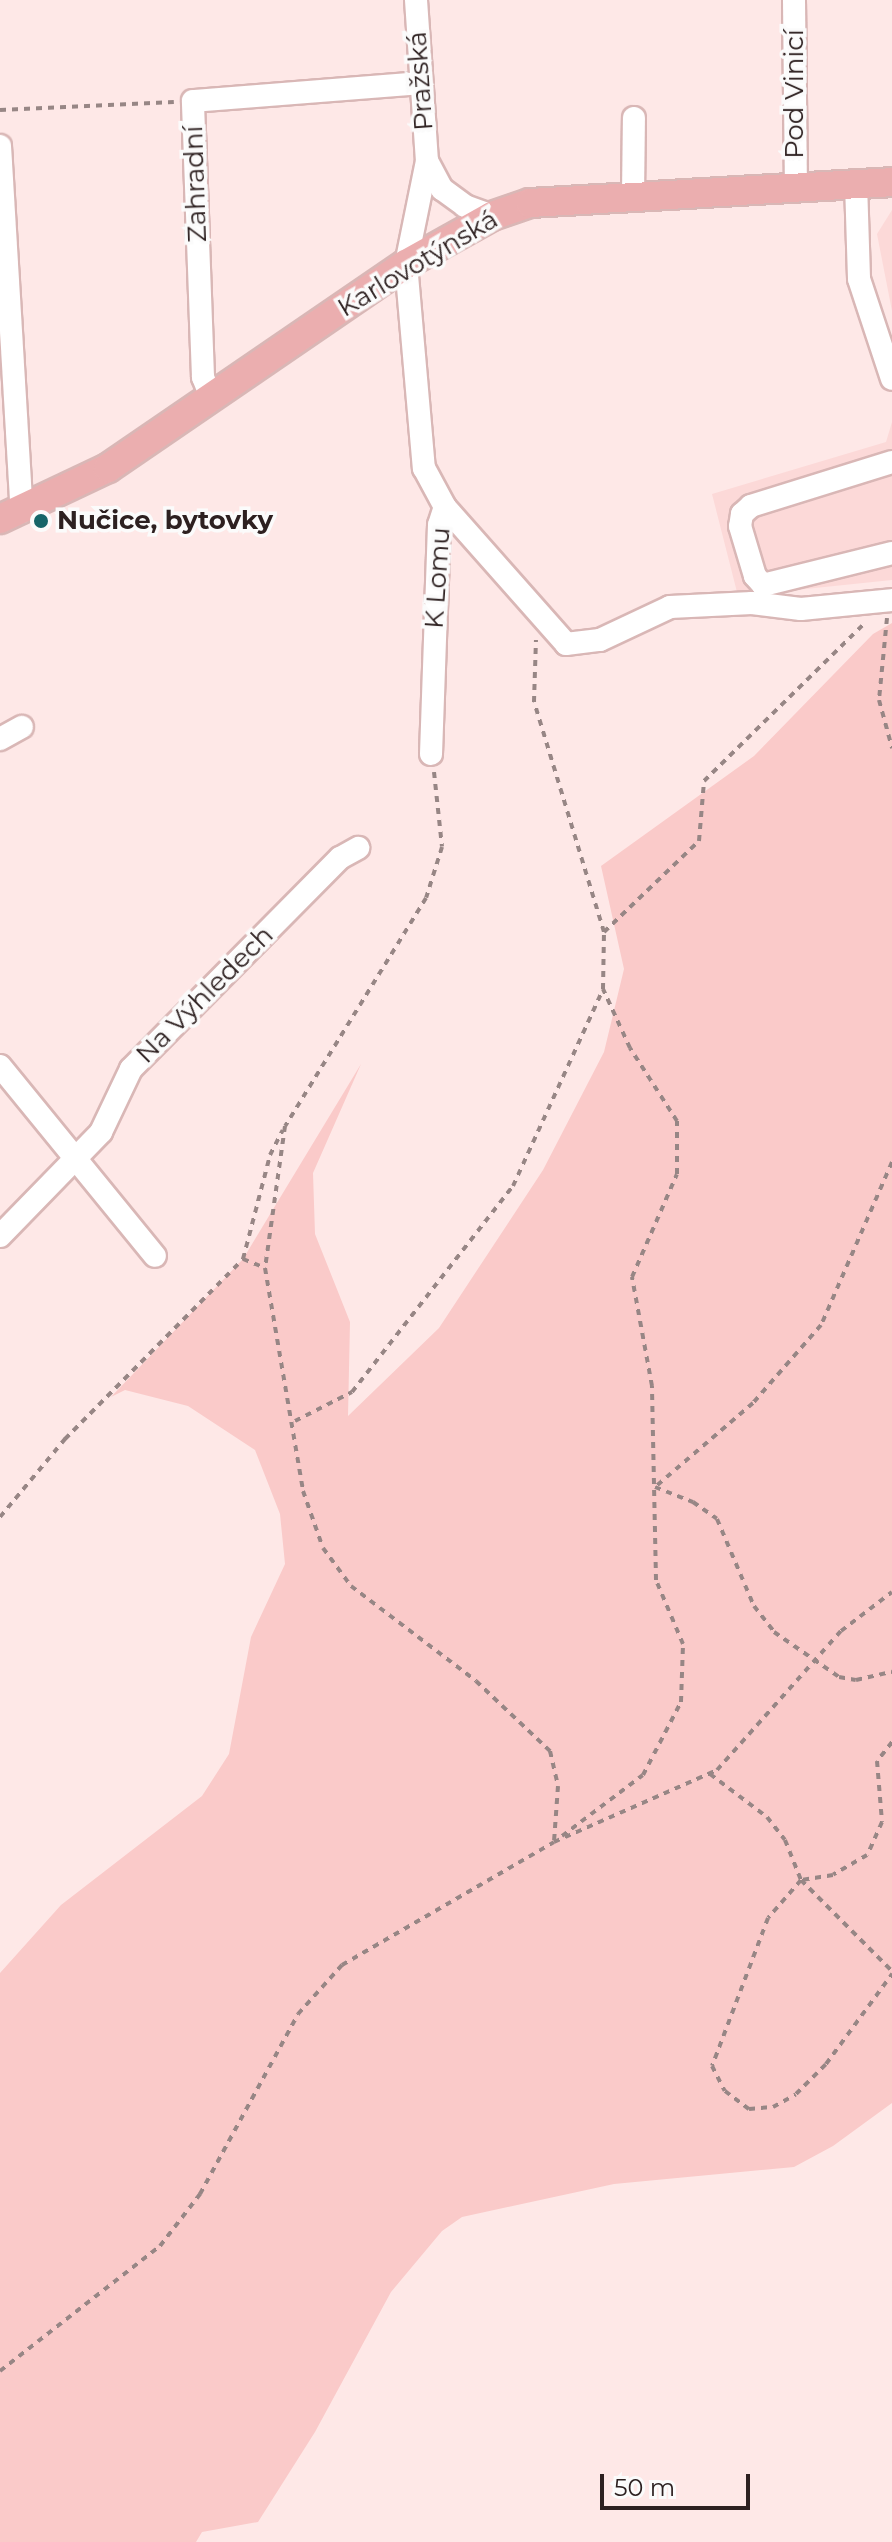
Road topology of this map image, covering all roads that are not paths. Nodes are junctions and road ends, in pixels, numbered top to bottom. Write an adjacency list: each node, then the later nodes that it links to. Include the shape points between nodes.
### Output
1 (416, 0): 3 (street, Pražská)
2 (794, 0): 9 (street, Pod Vinicí)
3 (420, 83): 6 (street, Pražská); 15 (street, Zahradní, via 193,101 203,377)
4 (634, 118): 10 (street)
5 (0, 146): 11 (street)
6 (427, 161): 12 (street, Pražská, via 442,189); 13 (street, Pražská)
7 (892, 182): 8 (main road, Karlovotýnská)
8 (856, 183): 9 (main road, Karlovotýnská); 14 (street, via 859,279)
9 (796, 188): 10 (main road, Karlovotýnská)
10 (633, 195): 12 (main road, Karlovotýnská, via 530,203)
11 (2, 207): 18 (street)
12 (492, 216): 13 (main road, Karlovotýnská)
13 (406, 264): 15 (main road, Karlovotýnská); 17 (street, K Lomu, via 424,468)
14 (890, 369)
15 (211, 397): 18 (main road, Karlovotýnská, via 108,468)
16 (892, 462): 19 (street, via 751,506 742,514 740,526 755,576 763,585)
17 (445, 507): 20 (street, via 566,644 600,640 670,607 752,603 801,609); 23 (street, K Lomu, via 439,525)
18 (11, 515)
19 (892, 553)
20 (891, 600)
21 (22, 727): 22 (street)
22 (0, 739)
23 (431, 754)
24 (358, 848): 26 (street, Na Výhledech, via 340,858 131,1069 101,1132)
25 (0, 1066): 26 (street)
26 (74, 1158): 27 (street, Na Výhledech); 28 (street)
27 (0, 1236)
28 (155, 1256)

